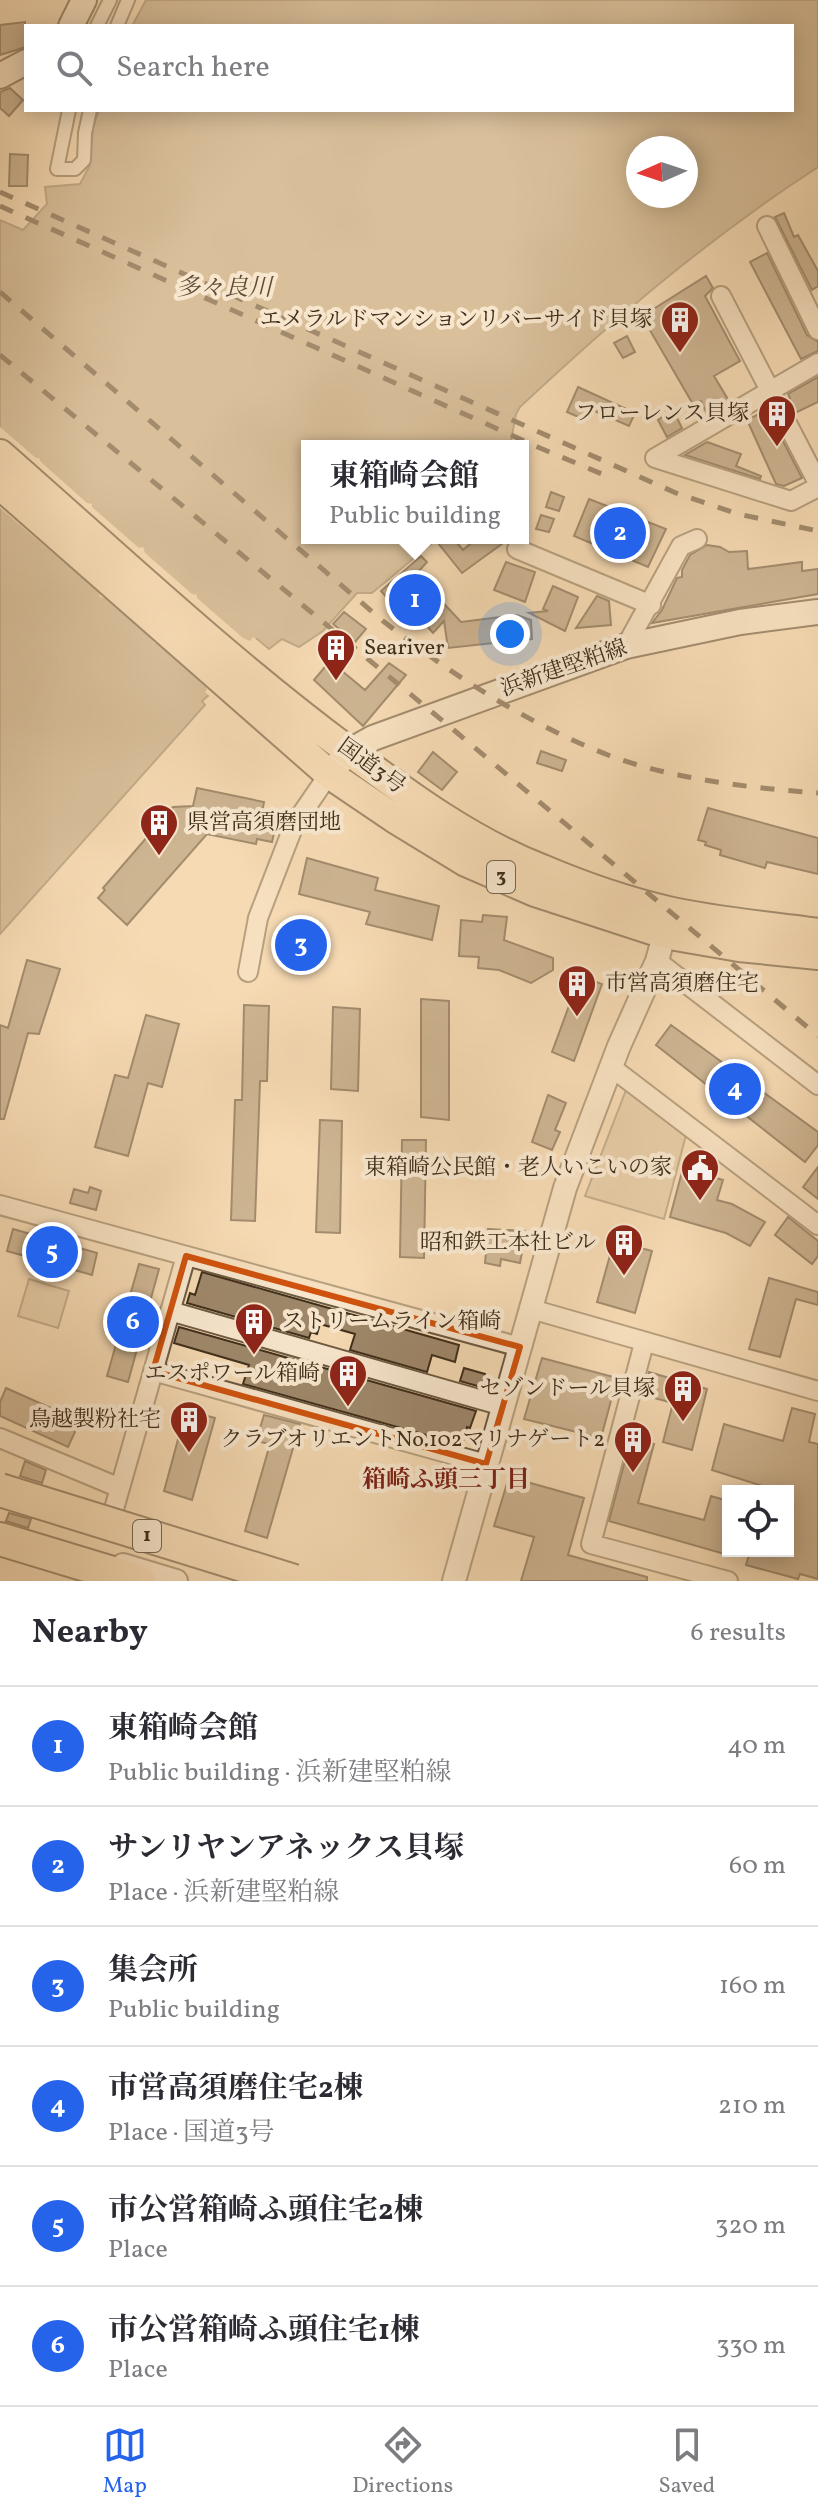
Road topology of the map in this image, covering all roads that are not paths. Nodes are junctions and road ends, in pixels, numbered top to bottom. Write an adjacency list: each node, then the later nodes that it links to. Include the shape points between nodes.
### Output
1 (84, 0): 4 (main road)
2 (110, 0): 5 (street)
3 (128, 0): 6 (street)
4 (72, 24)
5 (98, 24)
6 (118, 24)
7 (24, 63): 8 (main road)
8 (0, 76)
9 (69, 112): 10 (street, via 57,169 75,169 84,160)
10 (90, 112)
11 (767, 226): 13 (street)
12 (721, 296): 15 (street)
13 (818, 330)
14 (818, 363): 15 (street)
15 (770, 390): 18 (street); 18 (street, via 655,458 791,501)
16 (0, 454): 24 (highway, 国道3号 / 3)
17 (0, 485): 24 (highway, 国道3号 / 3)
18 (818, 485)
19 (697, 539): 21 (street, via 681,546)
20 (517, 549): 21 (street)
21 (651, 605): 23 (street)
22 (818, 612): 23 (main road, 浜新建堅粕線)
23 (626, 646): 25 (main road, 浜新建堅粕線, via 442,711)
24 (238, 678): 25 (highway, 国道3号 / 3); 26 (highway, 国道3号 / 3)
25 (350, 751): 26 (main road, 浜新建堅粕線); 27 (highway, 国道3号 / 3, via 380,776 486,842 540,869 632,901)
26 (329, 774): 27 (highway, 国道3号 / 3, via 466,862 535,892); 31 (street, via 294,825 258,918)
27 (668, 922): 28 (highway, 国道3号 / 3); 29 (highway, 国道3号 / 3, via 739,947); 30 (street)
28 (818, 933)
29 (818, 955)
30 (657, 961): 32 (street); 33 (street)
31 (248, 972)
32 (611, 1067): 35 (street); 37 (street, via 565,1188)
33 (818, 1085)
34 (0, 1205): 36 (street)
35 (818, 1225)
36 (186, 1256): 38 (street); 40 (street)
37 (531, 1309): 39 (street); 40 (street)
38 (170, 1311): 41 (street); 43 (street)
39 (644, 1343): 42 (street); 57 (street, via 591,1544)
40 (520, 1347): 43 (street)
41 (153, 1371): 45 (street); 46 (street)
42 (818, 1391)
43 (503, 1406): 45 (street)
44 (0, 1438): 46 (street)
45 (486, 1464): 56 (street)
46 (120, 1488): 50 (street)
47 (0, 1490): 55 (highway, 1, bridge)
48 (0, 1498): 50 (street)
49 (0, 1529): 53 (street)
50 (107, 1532): 54 (street)
51 (0, 1539): 52 (highway, 1)
52 (139, 1581)
53 (176, 1581)
54 (267, 1581)
55 (294, 1581)
56 (454, 1581)
57 (728, 1581)

